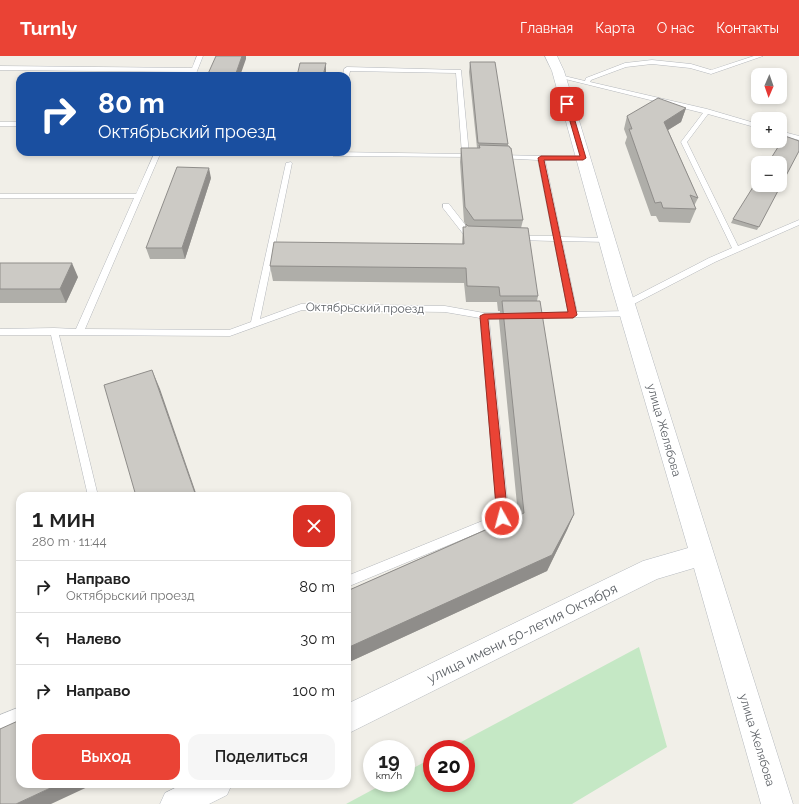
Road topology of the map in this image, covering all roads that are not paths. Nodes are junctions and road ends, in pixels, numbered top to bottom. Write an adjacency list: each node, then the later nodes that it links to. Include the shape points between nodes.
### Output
1 (200, 56): 6 (lane)
2 (551, 56): 8 (street, улица Желябова)
3 (760, 56): 9 (lane, via 712,72 691,66 652,62 625,65 588,79)
4 (0, 68): 5 (lane)
5 (154, 72)
6 (193, 72)
7 (347, 72): 18 (lane, via 458,71)
8 (560, 77): 9 (lane); 20 (street, улица Желябова)
9 (587, 83): 10 (lane)
10 (707, 112): 13 (lane); 30 (lane, via 684,142)
11 (0, 124): 12 (lane)
12 (16, 124)
13 (751, 124)
14 (787, 135): 15 (lane)
15 (799, 138)
16 (351, 155): 18 (lane)
17 (156, 156): 23 (lane)
18 (466, 156): 19 (lane)
19 (541, 158): 20 (lane); 28 (lane)
20 (583, 158): 29 (street, улица Желябова)
21 (289, 163): 34 (lane)
22 (0, 196): 23 (lane)
23 (139, 196): 36 (lane)
24 (446, 206): 26 (lane, via 470,238)
25 (799, 222): 30 (lane)
26 (478, 238)
27 (510, 238): 28 (lane)
28 (557, 239): 29 (lane); 32 (lane)
29 (607, 240): 31 (street, улица Желябова)
30 (736, 249): 31 (lane, via 712,260)
31 (628, 309): 32 (lane, Октябрьский проезд); 39 (street, улица Желябова)
32 (573, 315): 33 (lane, Октябрьский проезд)
33 (484, 316): 34 (lane, Октябрьский проезд, via 445,309 301,307); 40 (lane, via 502,518)
34 (255, 324): 36 (lane, Октябрьский проезд, via 230,333)
35 (54, 331): 36 (lane, Октябрьский проезд); 37 (lane, Октябрьский проезд); 38 (lane)
36 (80, 331)
37 (0, 332)
38 (92, 492)
39 (701, 555): 42 (street, улица имени 50-летия Октября, via 652,569); 46 (street, улица Желябова)
40 (351, 580)
41 (16, 716): 43 (lane)
42 (351, 717)
43 (0, 722)
44 (208, 788): 45 (street)
45 (176, 804)
46 (777, 804)

